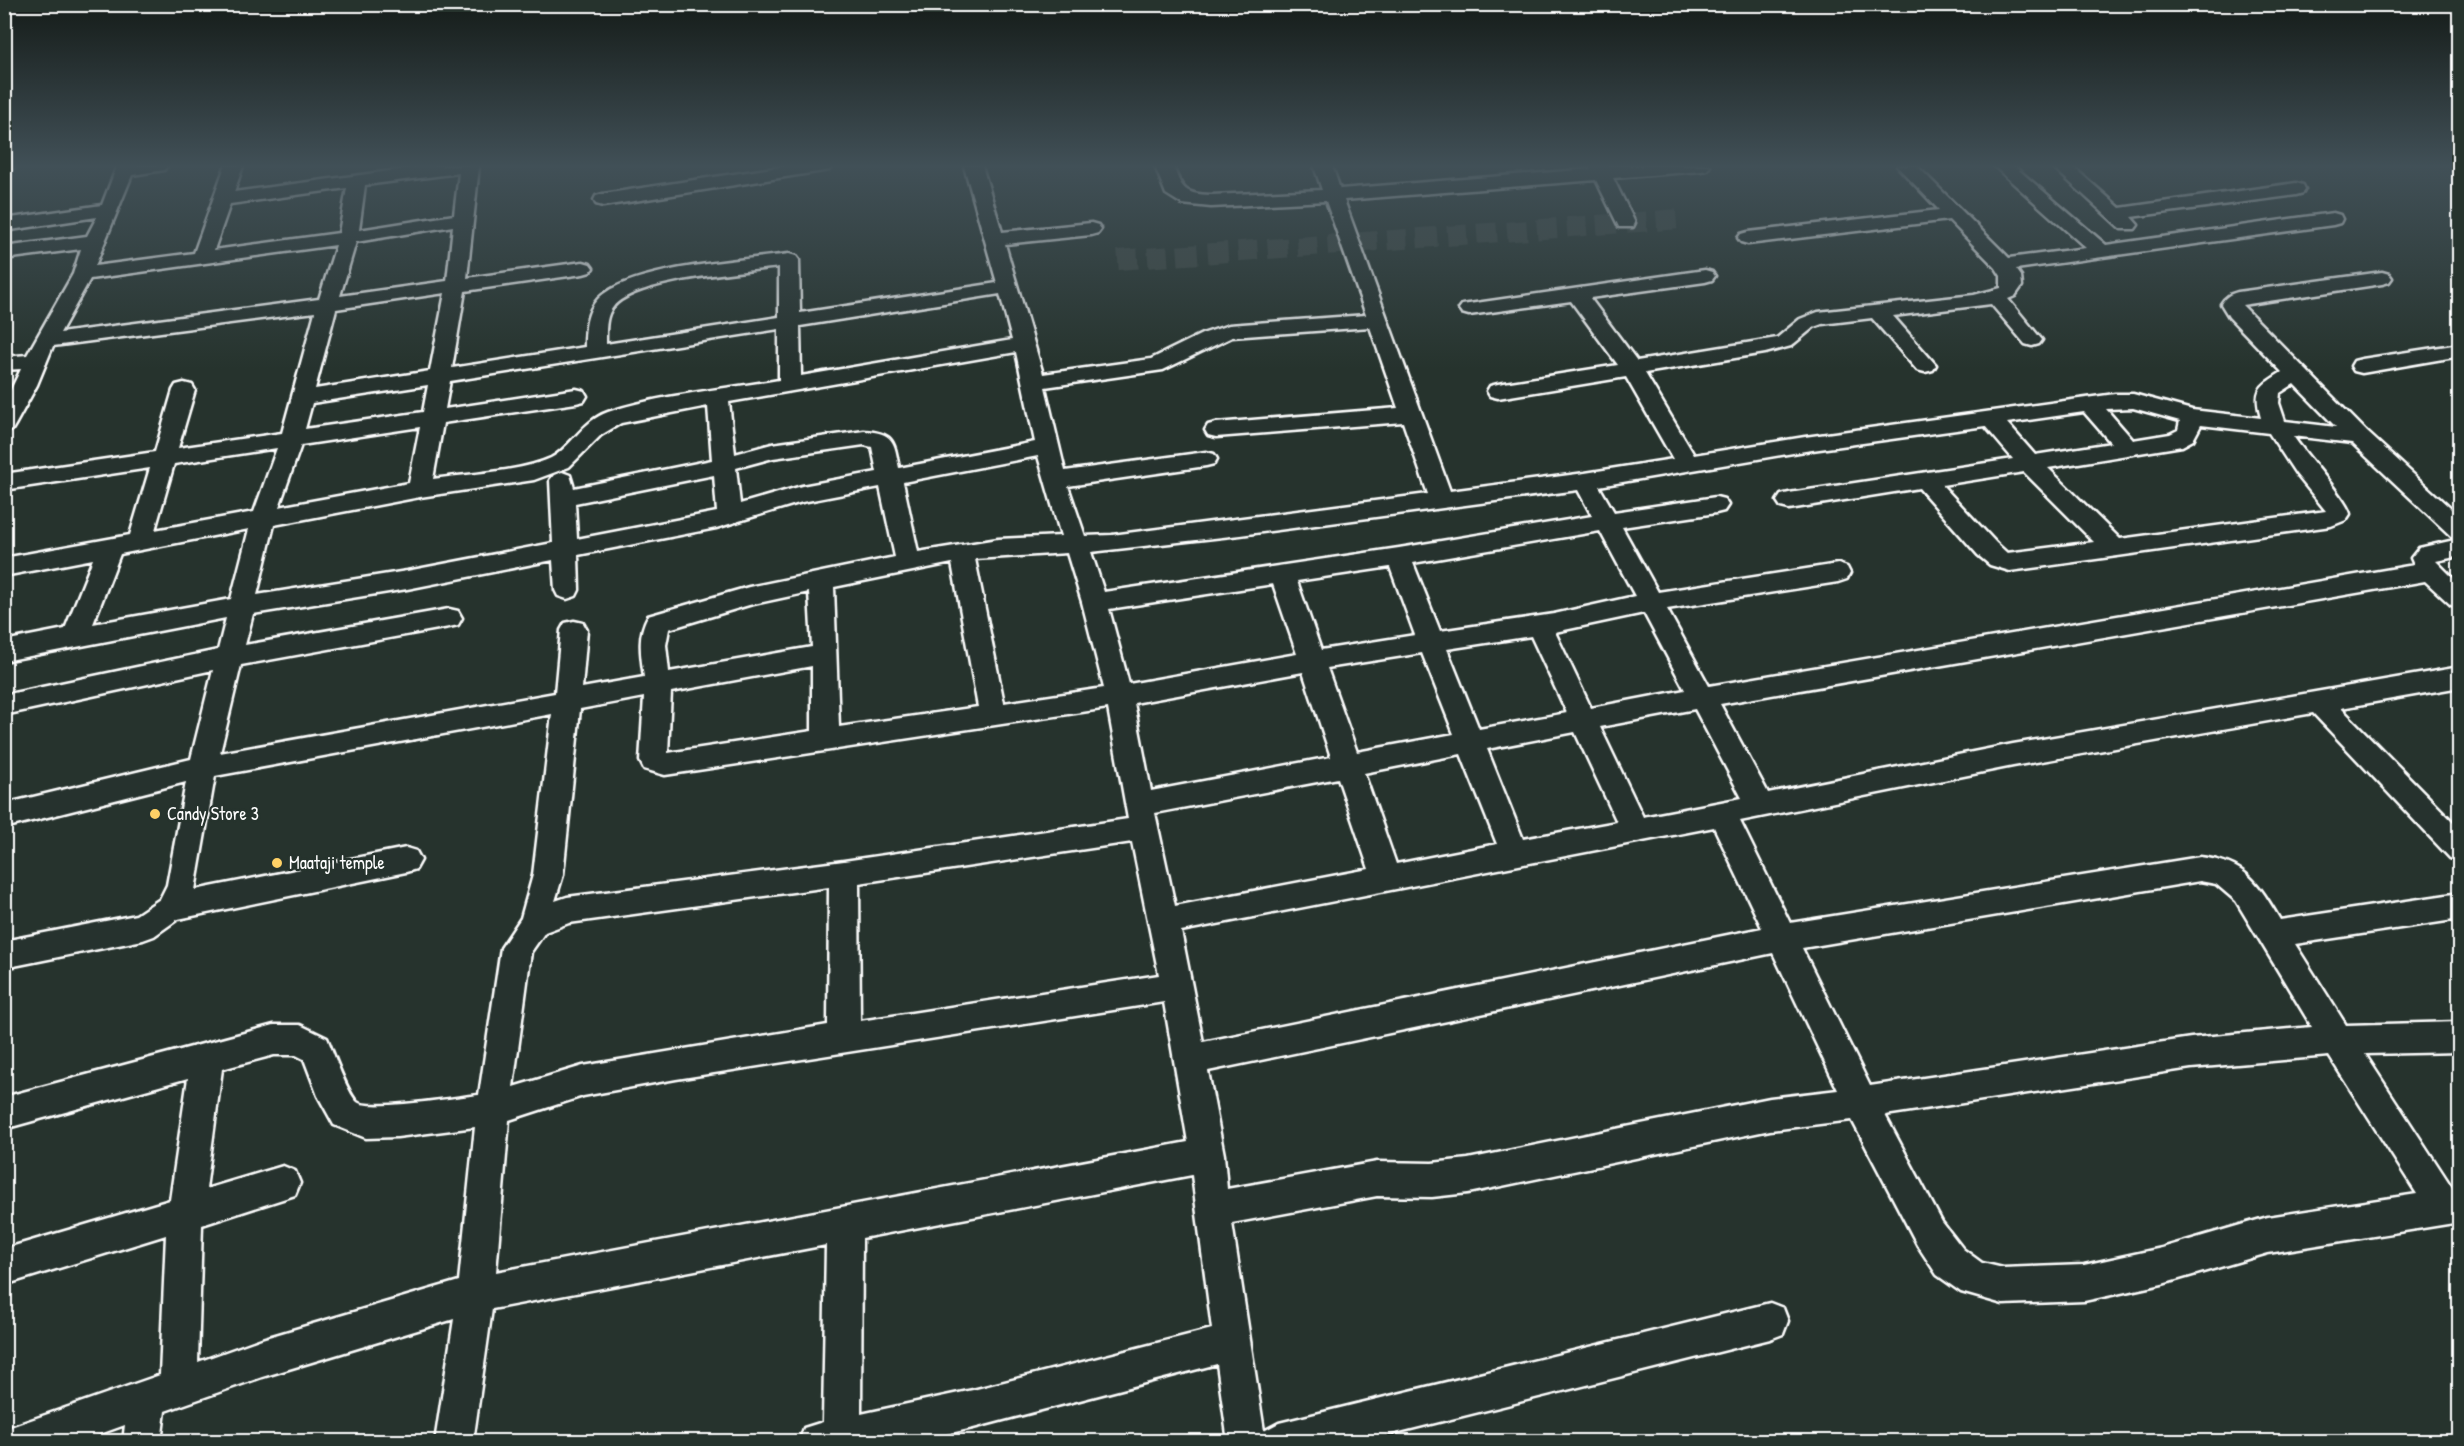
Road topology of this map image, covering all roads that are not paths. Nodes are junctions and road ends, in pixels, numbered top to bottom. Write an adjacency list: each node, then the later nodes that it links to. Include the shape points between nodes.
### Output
1 (99, 233): 17 (street)
2 (211, 233): 21 (street)
3 (349, 233): 14 (street)
4 (376, 233): 14 (street)
5 (462, 233): 27 (street)
6 (992, 233): 16 (street)
7 (1048, 233): 16 (street)
8 (1348, 233): 34 (street)
9 (1787, 233): 15 (street)
10 (1973, 233): 22 (street)
11 (2081, 233): 19 (street)
12 (2138, 233): 18 (street)
13 (2228, 233): 18 (street)
14 (348, 238): 21 (street); 31 (street)
15 (1748, 238)
16 (994, 239): 28 (street)
17 (95, 241): 20 (street); 24 (street)
18 (2151, 244): 19 (street)
19 (2102, 252): 22 (street)
20 (4, 253)
21 (202, 258): 24 (street)
22 (2004, 265): 30 (street, via 2013,286)
23 (583, 268): 27 (street)
24 (83, 274): 37 (street)
25 (1705, 276): 29 (street)
26 (2382, 278): 46 (street, via 2238,298 2230,304)
27 (456, 286): 31 (street); 47 (street)
28 (1008, 287): 35 (street); 38 (street)
29 (1576, 293): 32 (street); 45 (street)
30 (1996, 297): 33 (street); 36 (street)
31 (327, 304): 37 (street); 54 (street)
32 (1469, 309)
33 (1877, 311): 43 (street); 45 (street, via 1818,318 1785,342 1765,347)
34 (1378, 320): 48 (street, via 1229,331 1210,336 1155,365); 56 (street)
35 (789, 322): 40 (street); 40 (street, via 789,260 662,279 619,292 606,302 598,316); 49 (street)
36 (2032, 340)
37 (46, 341): 41 (street)
38 (1023, 344): 48 (street); 49 (street)
39 (2460, 350): 44 (street)
40 (596, 352): 47 (street)
41 (35, 360): 42 (street); 60 (street)
42 (4, 364)
43 (1924, 365)
44 (2362, 366)
45 (1632, 369): 51 (street); 72 (street)
46 (2296, 372): 61 (street, via 2266,396); 63 (street)
47 (440, 377): 54 (street); 57 (street)
48 (1034, 382): 65 (street)
49 (790, 384): 53 (street)
50 (184, 390): 67 (street)
51 (1498, 390)
52 (576, 396): 57 (street)
53 (718, 397): 69 (street, via 613,418 593,430); 71 (street)
54 (301, 398): 64 (street)
55 (2089, 404): 58 (street, via 2133,401); 59 (street); 66 (street)
56 (1412, 414): 62 (street); 80 (street)
57 (434, 417): 64 (street); 78 (street)
58 (2191, 417): 61 (street); 66 (street, via 2185,438)
59 (1990, 418): 70 (street); 72 (street)
60 (5, 424)
61 (2277, 428): 63 (street); 92 (street, via 2338,514)
62 (1216, 430)
63 (2359, 437): 86 (street)
64 (292, 438): 67 (street); 84 (street)
65 (1048, 447): 73 (street); 74 (street)
66 (2128, 448): 70 (street)
67 (165, 456): 77 (street); 87 (street)
68 (1206, 459): 74 (street)
69 (561, 462): 78 (street, via 534,472); 79 (street)
70 (2029, 463): 75 (street); 92 (street)
71 (725, 464): 73 (street, via 772,451 864,438 883,444); 79 (street); 83 (street)
72 (1688, 464): 76 (street)
73 (891, 477): 83 (street, via 772,501); 95 (street)
74 (1055, 480): 88 (street)
75 (1924, 480): 81 (street); 92 (street, via 1999,559 2022,561)
76 (1585, 481): 80 (street); 85 (street)
77 (4, 482)
78 (420, 489): 84 (street)
79 (563, 498): 91 (street)
80 (1442, 500): 88 (street)
81 (1789, 501)
82 (1716, 505): 85 (street)
83 (729, 516): 91 (street)
84 (263, 519): 87 (street); 105 (street)
85 (1608, 521): 94 (street); 104 (street)
86 (2460, 531)
87 (140, 542): 89 (street)
88 (1078, 545): 93 (street); 103 (street)
89 (110, 547): 96 (street); 109 (street)
90 (2460, 547): 97 (street, via 2423,558)
91 (565, 548): 101 (street); 105 (street, via 407,580)
92 (2115, 548)
93 (962, 552): 95 (street); 122 (street)
94 (1399, 557): 99 (street); 110 (street)
95 (908, 562): 100 (street)
96 (4, 567)
97 (2431, 571): 102 (street); 118 (street)
98 (1838, 573): 104 (street)
99 (1282, 574): 103 (street); 114 (street)
100 (821, 581): 112 (street); 116 (street, via 749,596 657,623 653,645)
101 (567, 590)
102 (2460, 599)
103 (1095, 602): 117 (street)
104 (1651, 603): 107 (street); 118 (street)
105 (243, 605): 109 (street); 113 (street)
106 (449, 618): 113 (street)
107 (1539, 625): 110 (street); 123 (street)
108 (574, 630): 120 (street)
109 (75, 637): 111 (street)
110 (1429, 641): 114 (street); 125 (street)
111 (4, 651)
112 (825, 654): 116 (street); 124 (street)
113 (230, 657): 121 (street); 127 (street)
114 (1312, 661): 117 (street); 126 (street)
115 (2460, 677): 119 (street)
116 (658, 685): 120 (street); 124 (street, via 654,761 665,764)
117 (1119, 696): 122 (street); 131 (street)
118 (1703, 697): 123 (street); 128 (street)
119 (2318, 700): 128 (street); 133 (street)
120 (568, 702): 127 (street); 141 (street, via 548,875)
121 (4, 705)
122 (993, 714): 124 (street)
123 (1583, 719): 125 (street); 132 (street)
124 (826, 739)
125 (1471, 740): 126 (street); 134 (street)
126 (1348, 765): 131 (street); 137 (street)
127 (203, 767): 130 (street); 139 (street, via 182,886)
128 (1761, 806): 129 (street)
129 (1722, 814): 132 (street); 143 (street)
130 (4, 816)
131 (1142, 817): 136 (street); 140 (street)
132 (1635, 830): 134 (street)
133 (2460, 849)
134 (1514, 852): 137 (street)
135 (406, 860): 139 (street)
136 (844, 873): 141 (street, via 567,910); 146 (street)
137 (1386, 876): 140 (street)
138 (2460, 906): 142 (street)
139 (171, 908): 144 (street, via 143,927)
140 (1163, 921): 145 (street)
141 (534, 923): 152 (street, via 516,948)
142 (2273, 934): 143 (street, via 2235,879 2220,871 2200,869); 148 (street)
143 (1780, 938): 150 (street); 151 (street)
144 (4, 955)
145 (1177, 986): 146 (street); 150 (street)
146 (844, 1037): 152 (street, via 583,1081)
147 (2460, 1037): 148 (street)
148 (2337, 1040): 151 (street, via 2191,1053); 156 (street)
149 (207, 1058): 152 (street, via 274,1040 300,1040 316,1049 346,1114 366,1122); 153 (street); 158 (street)
150 (1189, 1060): 154 (street)
151 (1861, 1103): 156 (street, via 1930,1234 1950,1262 1974,1279 2003,1286 2084,1283 2162,1266 2268,1235); 157 (street, via 1770,1114 1468,1176 1377,1179)
152 (493, 1109): 161 (street)
153 (4, 1113)
154 (1207, 1155): 157 (street); 159 (street)
155 (283, 1183): 158 (street)
156 (2452, 1206)
157 (1212, 1209): 163 (street)
158 (186, 1213): 160 (street); 164 (street)
159 (844, 1224): 161 (street); 165 (street)
160 (4, 1267)
161 (476, 1294): 164 (street); 168 (street)
162 (1770, 1321): 170 (street)
163 (1232, 1342): 165 (street, via 973,1409); 169 (street)
164 (163, 1392): 166 (street); 167 (street)
165 (834, 1440)
166 (22, 1442)
167 (142, 1442)
168 (454, 1442)
169 (1248, 1442)
170 (1279, 1442)

